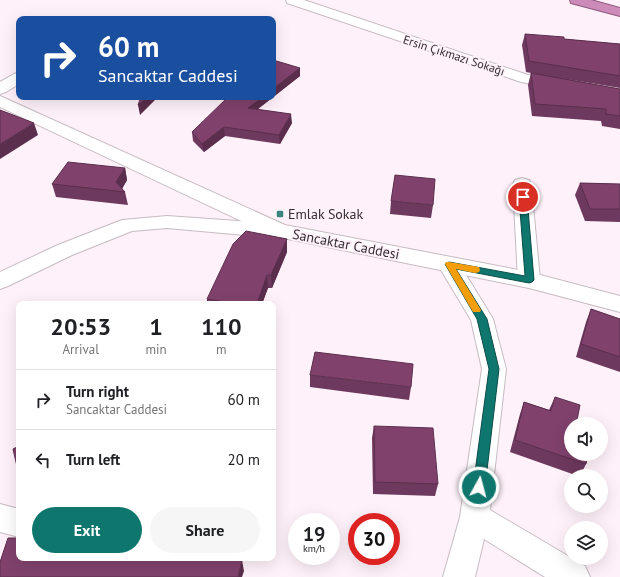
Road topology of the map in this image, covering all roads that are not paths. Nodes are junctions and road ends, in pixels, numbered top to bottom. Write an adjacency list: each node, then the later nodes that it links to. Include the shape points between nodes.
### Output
1 (292, 0): 5 (street, Ersin Çıkmazı Sokağı, via 526,79)
2 (576, 0): 3 (highway)
3 (620, 12)
4 (16, 79): 6 (street)
5 (573, 87)
6 (0, 89)
7 (0, 101): 9 (street, Sancaktar Caddesi)
8 (522, 184): 12 (street)
9 (280, 231): 10 (street, Sancaktar Caddesi); 11 (street, via 167,222 129,225 65,250)
10 (449, 264): 12 (street, Sancaktar Caddesi); 14 (street, via 482,319 494,369)
11 (1, 280)
12 (529, 280): 13 (street, Sancaktar Caddesi)
13 (620, 304)
14 (475, 517): 17 (street); 18 (street)
15 (0, 518): 16 (street)
16 (16, 523)
17 (459, 577)
18 (574, 577)

